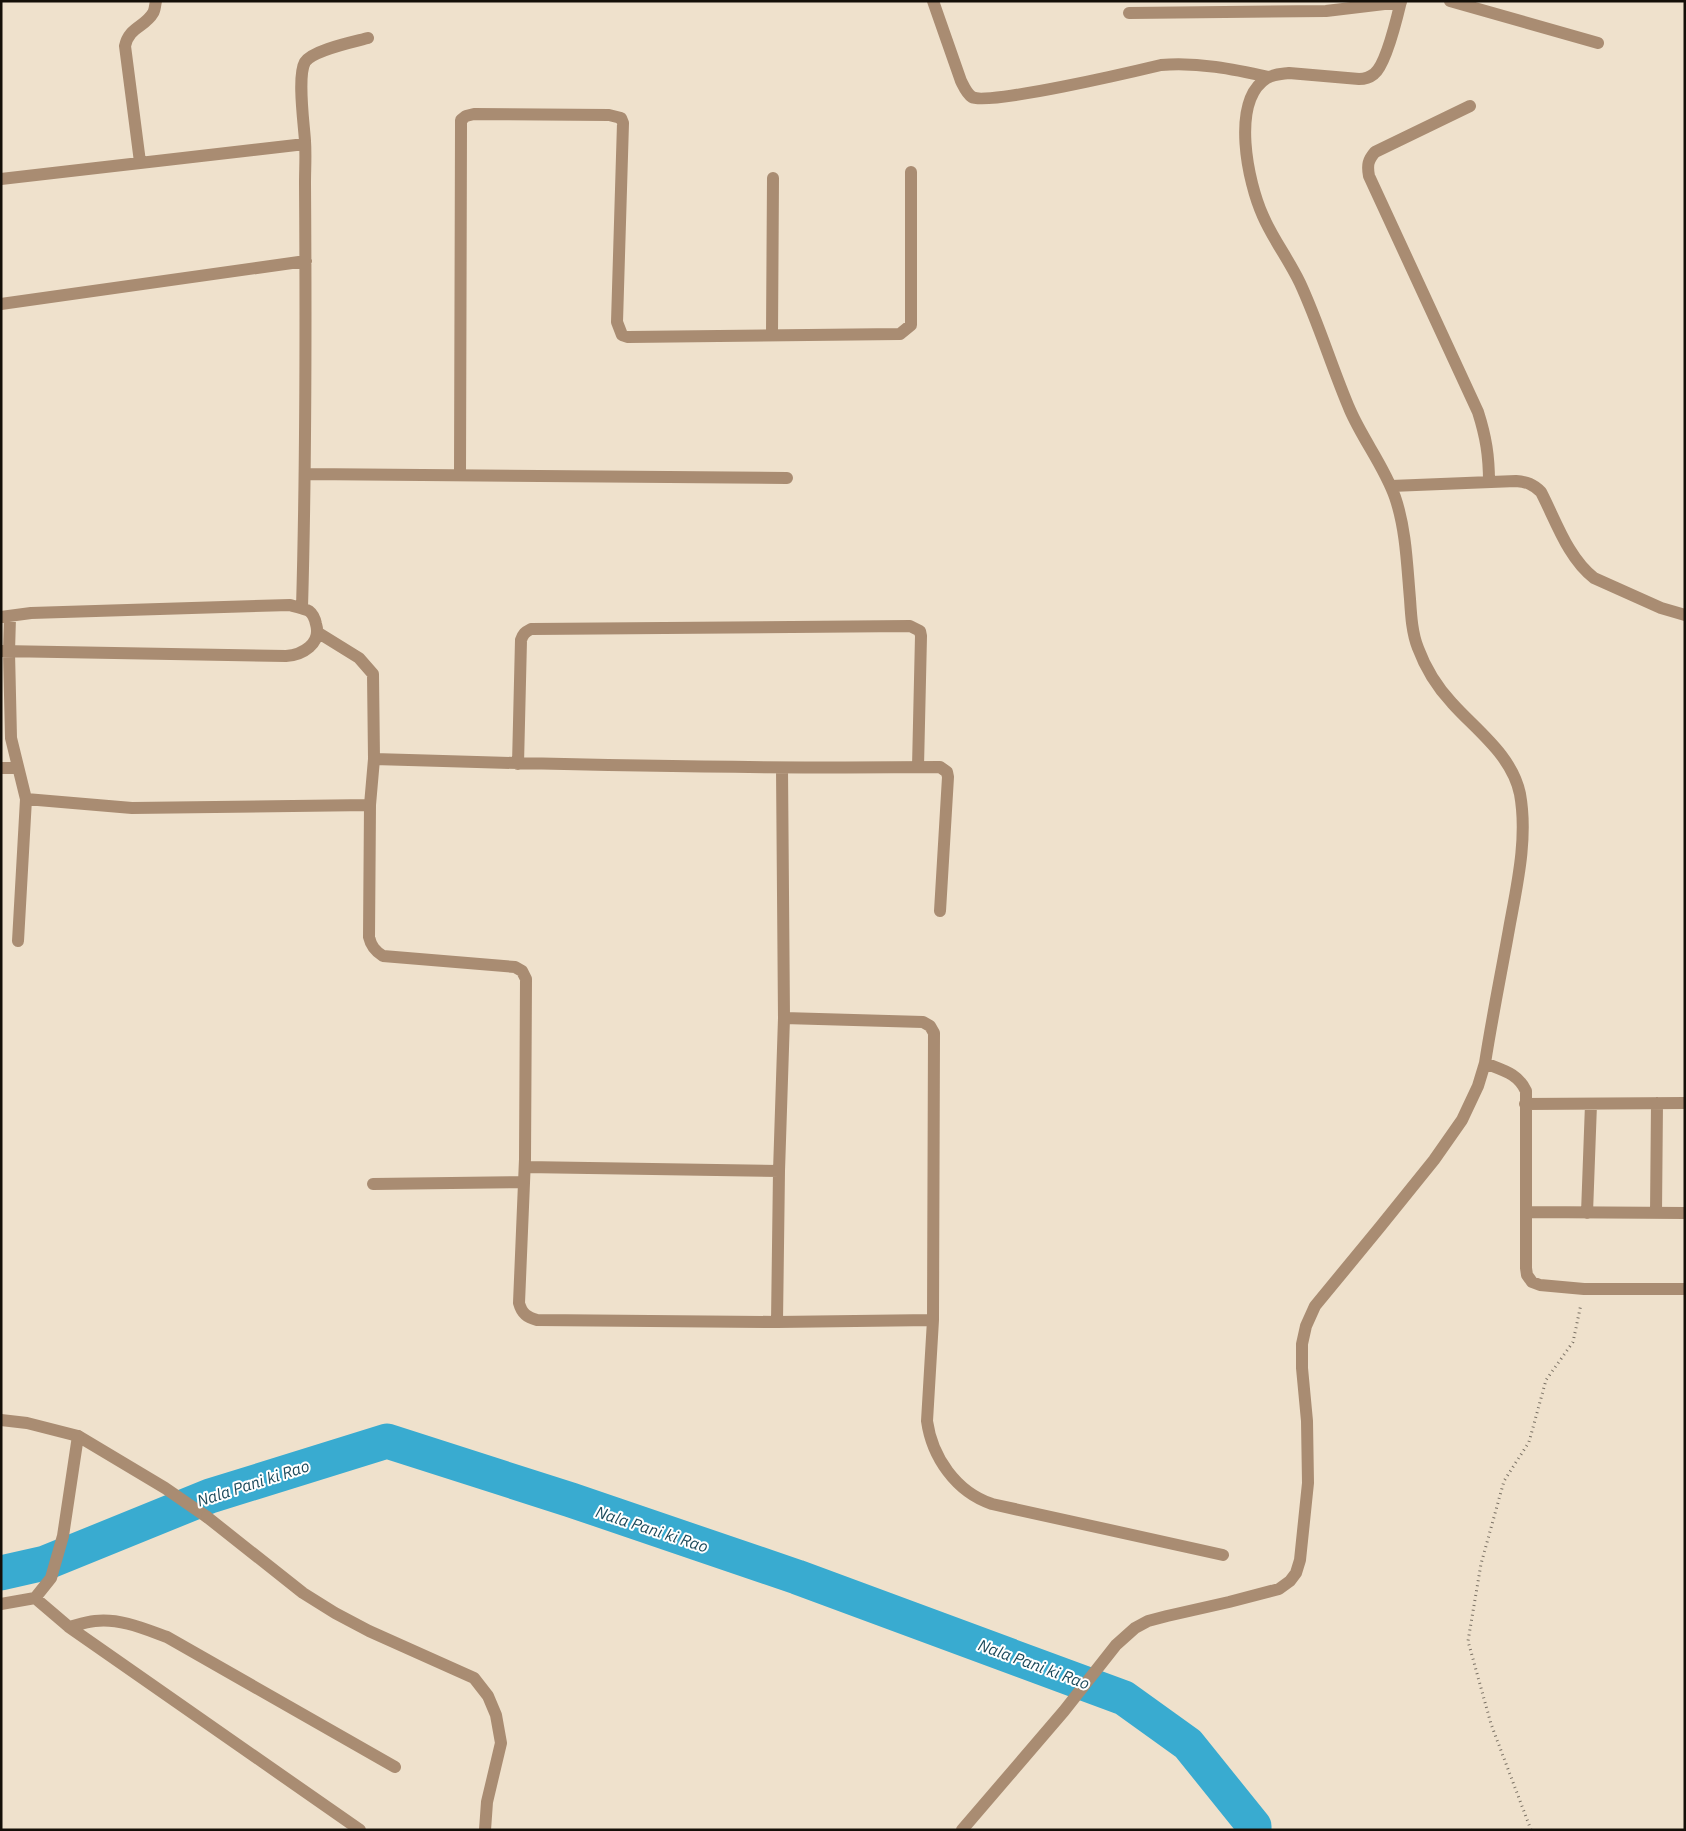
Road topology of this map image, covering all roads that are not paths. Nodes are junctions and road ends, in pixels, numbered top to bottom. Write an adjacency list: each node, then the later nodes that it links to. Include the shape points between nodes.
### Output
1 (156, 1): 11 (street, via 152,15 132,32 125,46)
2 (1450, 1): 7 (street)
3 (933, 2): 8 (street, via 961,81 972,98 986,100 1042,91 1161,65 1199,64)
4 (1401, 2): 5 (street, via 1326,10); 8 (street, via 1380,66 1366,79 1289,73)
5 (1130, 13)
6 (368, 38): 10 (street, via 312,55 306,62 301,83)
7 (1598, 43)
8 (1269, 76): 22 (street, via 1254,91 1246,118 1247,158 1255,196 1267,225 1299,281 1362,436)
9 (1470, 106): 21 (street, via 1375,152 1367,165 1369,176 1478,412 1489,456)
10 (305, 144): 11 (street); 15 (street)
11 (140, 162): 14 (street)
12 (911, 172): 17 (street, via 911,325 900,334)
13 (773, 178): 17 (street)
14 (1, 179)
15 (306, 261): 16 (street); 18 (street)
16 (1, 304)
17 (772, 334): 19 (street, via 622,335 617,322 621,118 610,115 466,116 461,120)
18 (305, 474): 19 (street); 23 (street)
19 (460, 474): 20 (street)
20 (787, 478)
21 (1489, 482): 22 (street); 24 (street, via 1534,485 1586,572 1661,608)
22 (1391, 486): 39 (street, via 1401,519 1418,648 1450,701 1508,765 1519,789 1523,831 1517,884)
23 (302, 608): 25 (street, via 290,605 31,613); 26 (street, via 314,616)
24 (1685, 615)
25 (6, 617): 27 (street)
26 (317, 632): 27 (street, via 313,644 307,649 286,656); 28 (street, via 359,658 373,674)
27 (5, 651): 32 (street, via 11,738)
28 (374, 758): 29 (street); 35 (street)
29 (518, 764): 30 (street, via 521,640 526,631 910,626 920,631 921,636); 33 (street)
30 (918, 767): 33 (street); 36 (street, via 940,767 948,777)
31 (1, 768): 32 (street)
32 (17, 768): 34 (street)
33 (782, 768): 38 (street)
34 (26, 799): 35 (street, via 132,808); 37 (street)
35 (370, 805): 44 (street, via 369,937 377,953 515,967 526,979)
36 (940, 911)
37 (18, 941)
38 (784, 1018): 45 (street); 53 (street, via 923,1022 934,1033)
39 (1485, 1063): 42 (street, via 1519,1079 1526,1091); 64 (street, via 1462,1120 1434,1160 1315,1306 1306,1326 1302,1368 1308,1483 1296,1573 1279,1589 1148,1621 1135,1628 1116,1645)
40 (1657, 1103): 41 (street); 43 (street); 50 (street)
41 (1685, 1103)
42 (1526, 1104): 43 (street); 48 (street)
43 (1591, 1104): 49 (street)
44 (525, 1167): 45 (street); 46 (street)
45 (779, 1171): 54 (street)
46 (524, 1182): 47 (street); 54 (street, via 519,1303 521,1311 528,1317 537,1320)
47 (373, 1184)
48 (1526, 1212): 49 (street); 52 (street, via 1526,1268 1532,1282 1584,1289)
49 (1587, 1213): 50 (street)
50 (1656, 1213): 51 (street)
51 (1685, 1213)
52 (1685, 1289)
53 (932, 1320): 54 (street); 57 (street, via 929,1437 944,1468 975,1497 992,1504)
54 (777, 1322)
55 (1, 1420): 56 (street)
56 (78, 1436): 58 (street, via 63,1536 51,1578); 63 (street, via 165,1488 335,1613 474,1678 488,1696 496,1715 501,1743 487,1802)
57 (1222, 1555)
58 (35, 1598): 59 (street); 60 (street)
59 (1, 1604)
60 (69, 1627): 61 (street, via 113,1621 167,1637); 62 (street)
61 (395, 1767)
62 (360, 1830)
63 (485, 1830)
64 (962, 1830)

